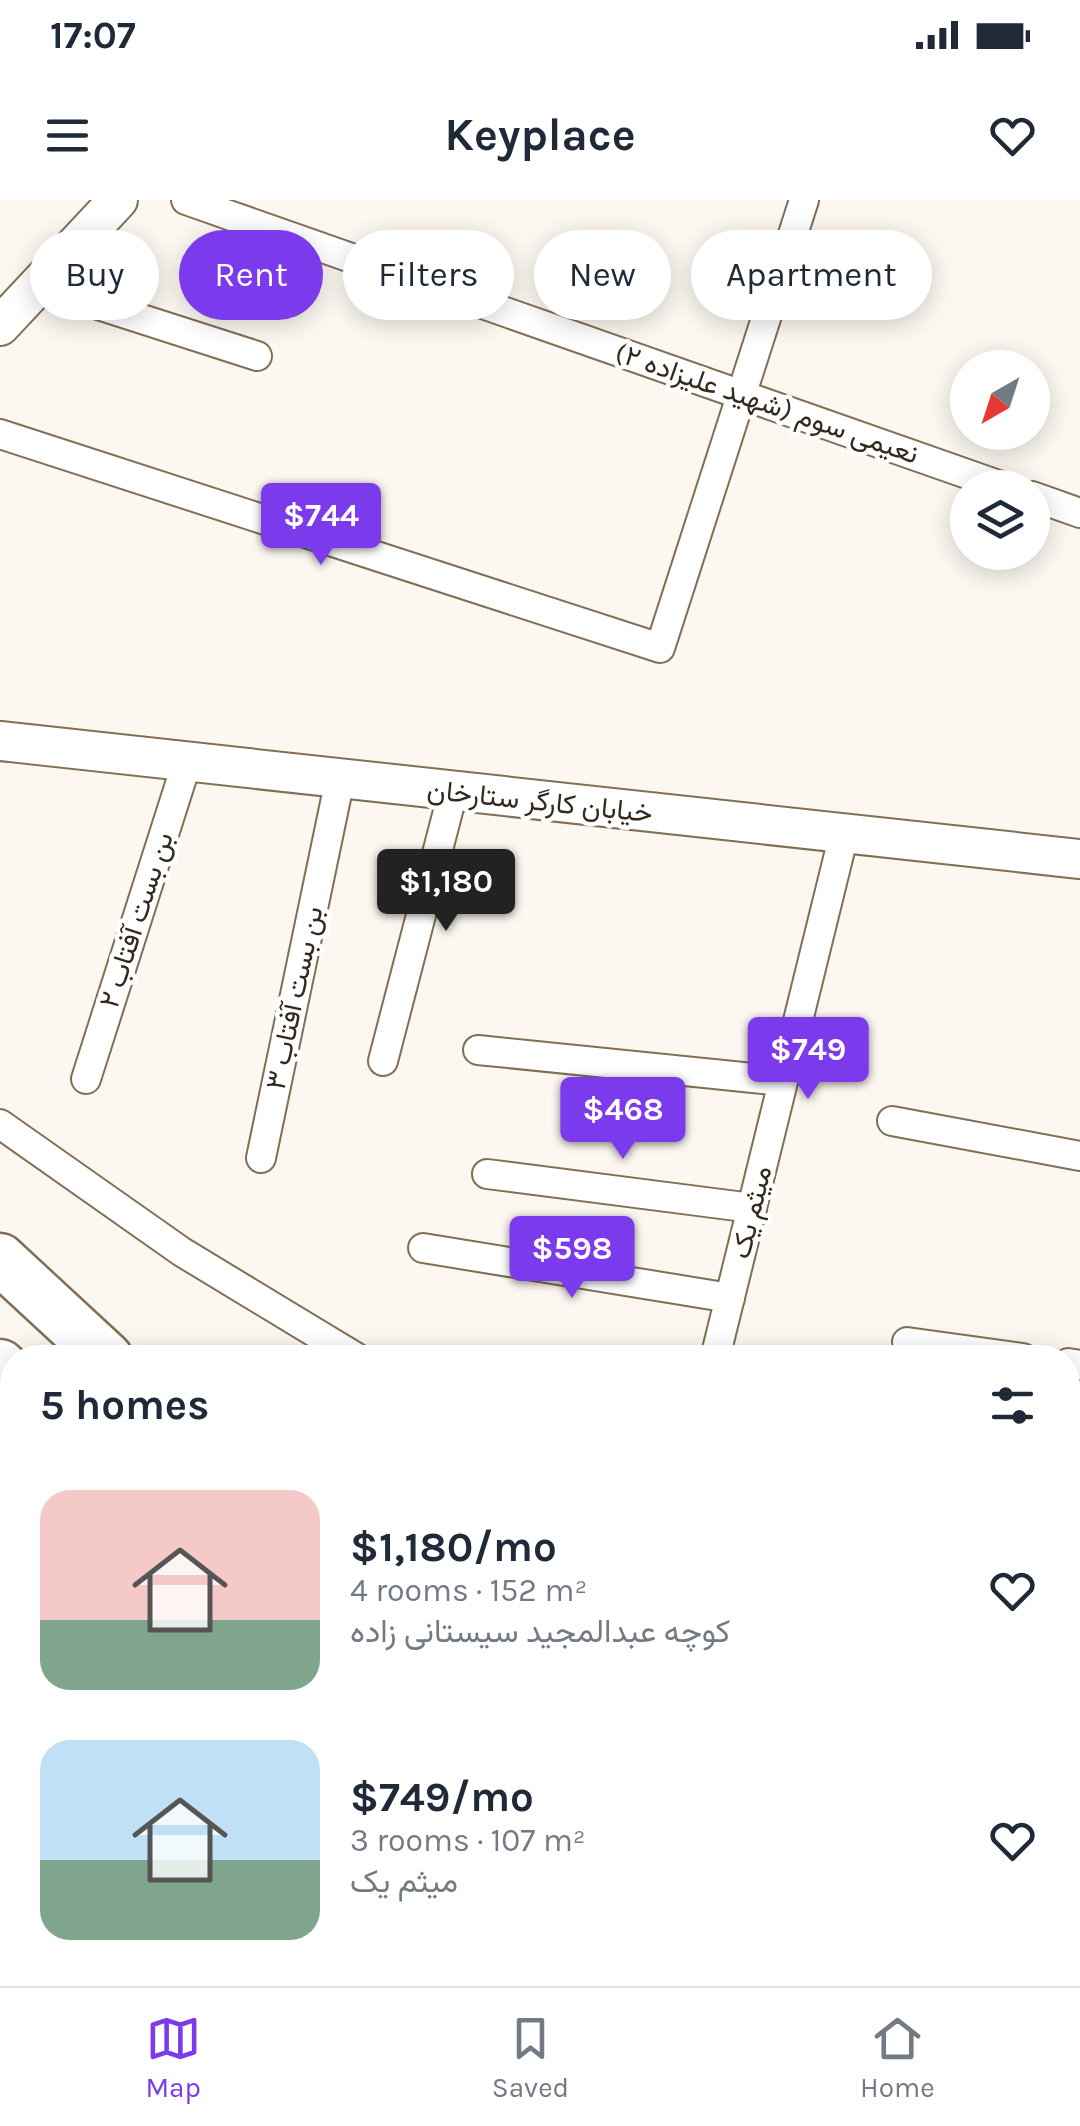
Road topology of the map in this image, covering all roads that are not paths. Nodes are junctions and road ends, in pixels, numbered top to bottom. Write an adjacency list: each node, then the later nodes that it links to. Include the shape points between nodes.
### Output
1 (118, 200): 4 (street)
2 (186, 200): 9 (street, نعیمی سوم (شهید علیزاده ۲))
3 (804, 200): 9 (street)
4 (90, 230)
5 (30, 295): 7 (street)
6 (145, 320): 8 (street)
7 (0, 326)
8 (258, 356)
9 (741, 394): 10 (street, via 660,648); 11 (street, نعیمی سوم (شهید علیزاده ۲))
10 (0, 434)
11 (956, 470)
12 (1050, 502): 13 (street)
13 (1080, 513)
14 (0, 742): 15 (street, خیابان کارگر ستارخان)
15 (187, 762): 16 (street, خیابان کارگر ستارخان); 22 (street, بن بست آفتاب ۲)
16 (340, 779): 17 (street, خیابان کارگر ستارخان); 27 (street, بن بست آفتاب ۳)
17 (453, 792): 18 (street, خیابان کارگر ستارخان); 21 (street)
18 (844, 834): 19 (street, خیابان کارگر ستارخان); 23 (street, میثم یک)
19 (1080, 859)
20 (478, 1050): 23 (street)
21 (383, 1061)
22 (86, 1079)
23 (783, 1082): 29 (street, میثم یک)
24 (892, 1121): 26 (street)
25 (0, 1124): 37 (street, via 182,1252)
26 (1080, 1156)
27 (261, 1158)
28 (487, 1174): 29 (street)
29 (752, 1208): 32 (street, میثم یک)
30 (423, 1248): 32 (street)
31 (0, 1259): 36 (highway)
32 (730, 1298): 38 (street, میثم یک)
33 (0, 1304): 35 (highway)
34 (907, 1342): 39 (street)
35 (44, 1345)
36 (94, 1345)
37 (336, 1345)
38 (718, 1345)
39 (929, 1345)

